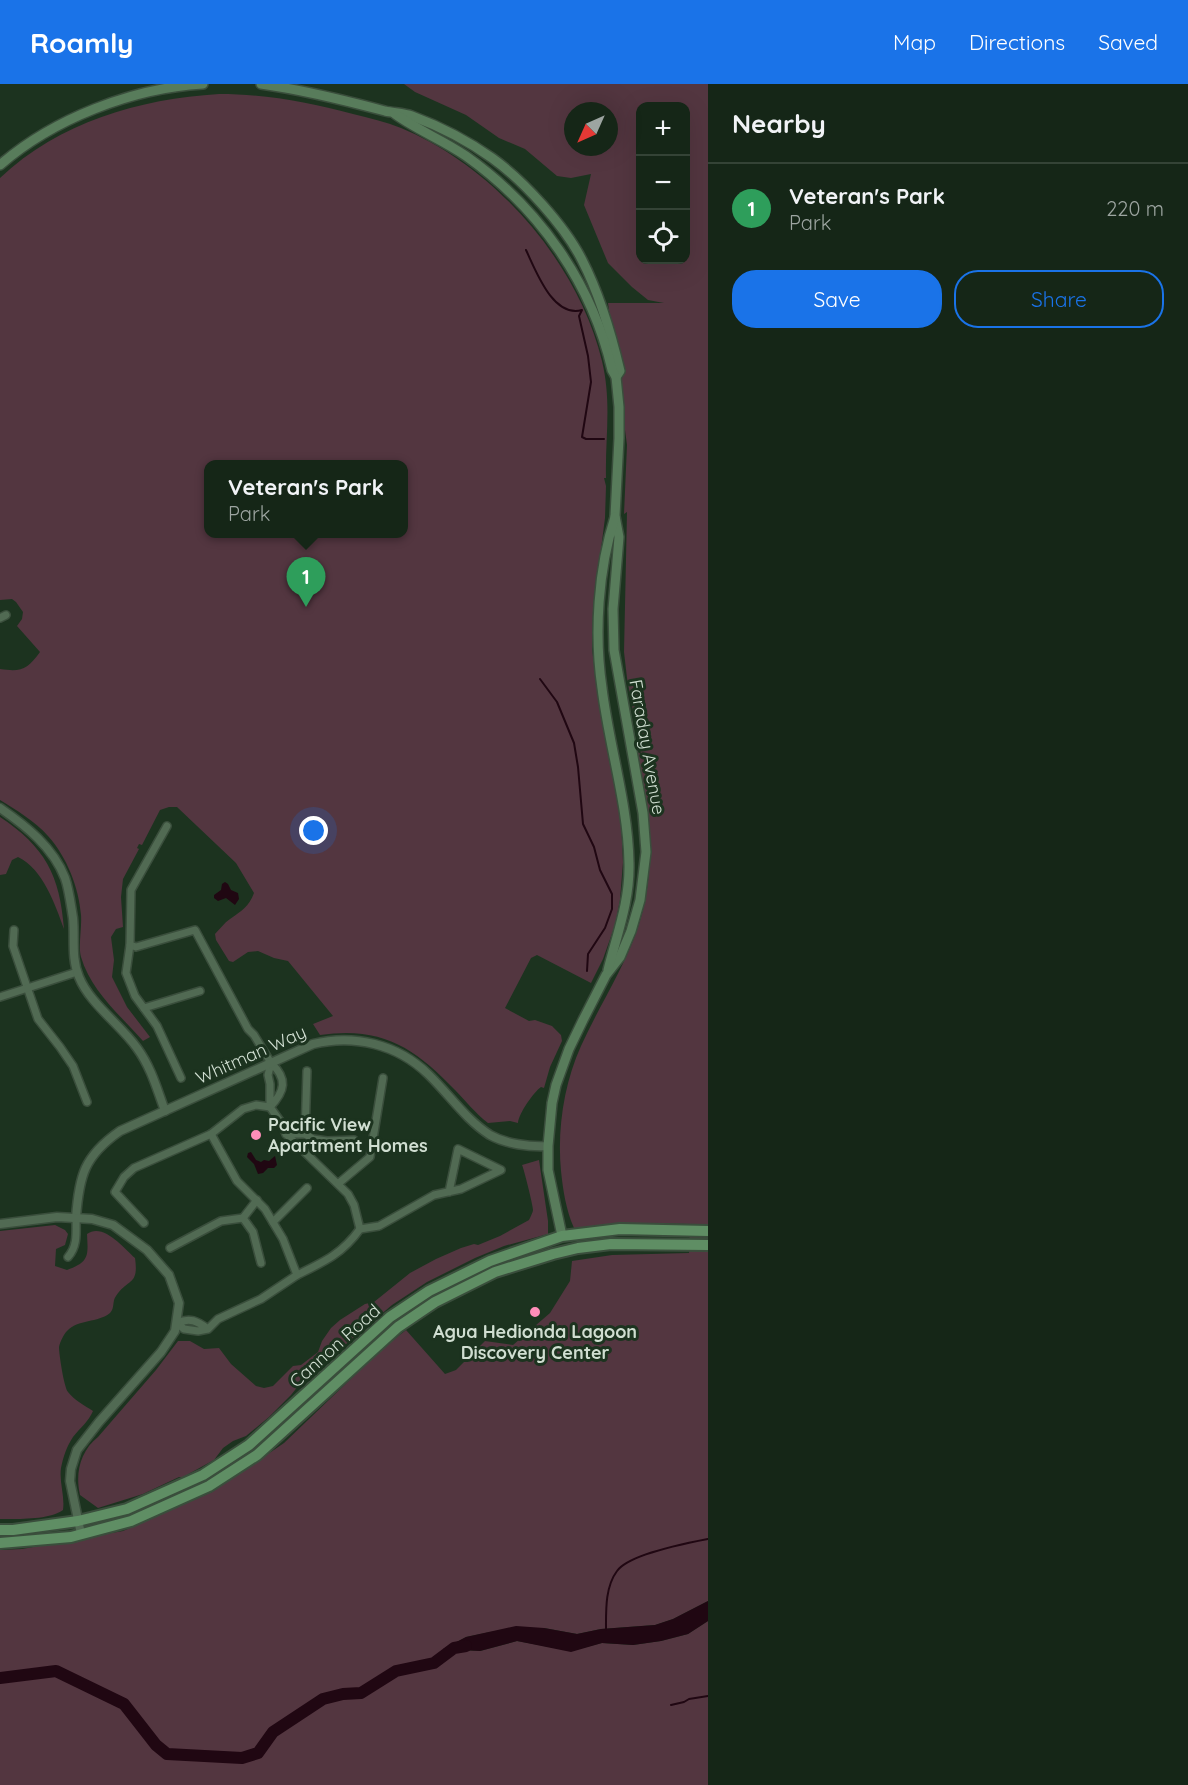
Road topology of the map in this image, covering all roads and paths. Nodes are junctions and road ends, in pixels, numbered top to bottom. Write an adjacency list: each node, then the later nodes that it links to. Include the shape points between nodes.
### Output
1 (202, 84): 4 (main road, via 136,95 98,107 33,139)
2 (261, 84): 3 (main road, Faraday Avenue)
3 (395, 114): 5 (main road, Faraday Avenue, via 487,172 533,217 578,278 601,328); 5 (main road, Faraday Avenue, via 409,114 492,158 556,221 581,258 593,285 614,345 620,371)
4 (0, 165)
5 (616, 377): 6 (main road, Faraday Avenue, via 619,438)
6 (615, 516): 12 (main road, Faraday Avenue, via 602,580 598,657 626,821 629,865 626,909); 12 (main road, Faraday Avenue, via 619,537 614,650 643,813 646,852 640,900 631,931 620,957)
7 (0, 808): 11 (street, via 33,832 65,878)
8 (167, 826): 10 (street, via 131,890)
9 (14, 930): 13 (street, via 14,946)
10 (130, 945): 16 (street, via 126,973); 17 (street, via 136,947 195,930)
11 (77, 972): 13 (street); 23 (street, via 85,990 137,1047)
12 (606, 975): 28 (main road, Faraday Avenue, via 561,1069 552,1103)
13 (27, 989): 15 (street); 21 (street, via 38,1019 73,1066)
14 (200, 991): 16 (street)
15 (0, 997)
16 (144, 1008): 19 (street)
17 (271, 1063): 22 (street); 22 (street, via 279,1070 282,1086 280,1096); 23 (street, Whitman Way); 28 (street, Whitman Way, via 324,1042 348,1040 380,1046 417,1064 464,1114 492,1136 536,1147)
18 (307, 1071): 26 (street)
19 (182, 1078)
20 (383, 1078): 29 (street, via 370,1157)
21 (87, 1102)
22 (270, 1107): 24 (street, via 256,1105 243,1109); 25 (street)
23 (165, 1111): 33 (street, Whitman Way, via 120,1131 93,1153 81,1180)
24 (211, 1134): 32 (street, via 237,1181); 36 (street, via 134,1168 123,1177 115,1192)
25 (286, 1134): 26 (street); 29 (street)
26 (305, 1134): 27 (street, via 327,1142)
27 (354, 1140)
28 (548, 1146): 40 (main road, Faraday Avenue, via 548,1170)
29 (339, 1183): 38 (street, via 354,1205)
30 (308, 1188): 35 (street)
31 (450, 1192): 31 (street, via 461,1189 501,1170 458,1149); 38 (street, via 434,1195 379,1226)
32 (256, 1200): 34 (street); 35 (street)
33 (76, 1218): 37 (street); 44 (street, Whitman Way, via 76,1238); 47 (street, via 113,1225 147,1250 169,1275 179,1303)
34 (243, 1218): 42 (street, via 221,1221); 45 (street, via 253,1232)
35 (273, 1222): 46 (street)
36 (144, 1223)
37 (0, 1224)
38 (360, 1229): 46 (street, via 343,1250)
39 (708, 1231): 40 (main road, Cannon Road, via 620,1229)
40 (561, 1233): 43 (main road, Faraday Avenue); 48 (main road, Cannon Road, via 490,1261 429,1291 390,1317 249,1445 202,1475 127,1509)
41 (708, 1245): 43 (main road, Cannon Road, via 621,1243)
42 (170, 1248)
43 (566, 1251): 50 (main road, Cannon Road, via 495,1272 426,1308 398,1327 257,1455 209,1486 131,1521)
44 (68, 1257)
45 (261, 1263)
46 (297, 1275): 47 (street, via 261,1299 218,1319 208,1329 197,1321 185,1319)
47 (177, 1323): 48 (street, via 161,1352 77,1450 70,1480)
48 (78, 1521): 49 (main road, Cannon Road); 50 (street)
49 (0, 1530)
50 (81, 1534): 51 (main road, Cannon Road)
51 (0, 1543)

